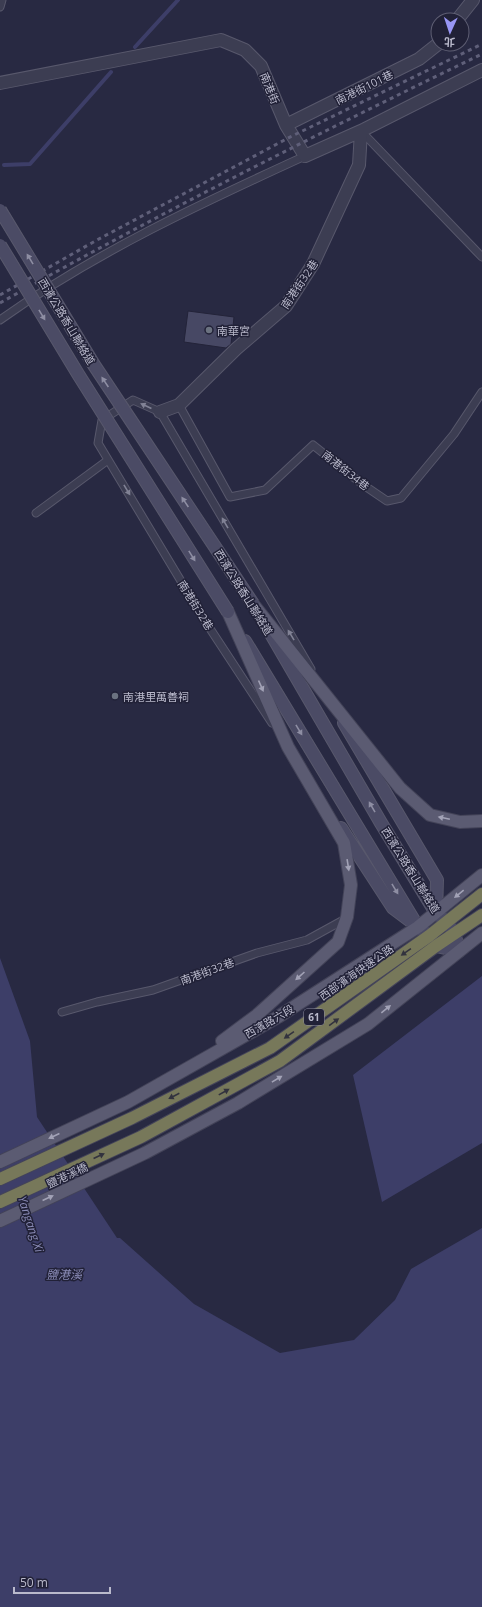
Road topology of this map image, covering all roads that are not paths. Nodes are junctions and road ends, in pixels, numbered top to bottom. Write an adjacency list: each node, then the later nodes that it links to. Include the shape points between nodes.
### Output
1 (2, 0): 3 (lane)
2 (473, 0): 4 (street)
3 (0, 7)
4 (463, 12)
5 (430, 51): 8 (street, 南港街101巷, via 420,59)
6 (482, 70): 9 (street)
7 (0, 83): 8 (street, 南港街, via 222,40 245,50 261,66)
8 (286, 125): 10 (street, 南港街)
9 (361, 131): 10 (street); 13 (lane); 16 (street, 南港街32巷, via 359,165 313,264 286,306 236,349)
10 (305, 156): 14 (lane, via 213,198 84,266)
11 (0, 210): 20 (street, 西濱公路香山聯絡道, one-way to 11, bridge, via 94,365)
12 (0, 245): 21 (street, 西濱公路香山聯絡道, one-way to 21, bridge)
13 (482, 257)
14 (0, 320)
15 (482, 392): 16 (lane, 南港街34巷, via 454,434 402,498 387,501 313,445 265,490 230,497)
16 (179, 405): 17 (street, 南港街32巷)
17 (160, 412): 18 (lane, 南港街32巷, one-way to 18, via 134,400 102,420 98,443); 22 (lane, one-way to 17)
18 (108, 460): 19 (lane); 23 (lane, 南港街32巷, one-way to 23, via 205,621)
19 (36, 513)
20 (253, 604): 22 (main road); 27 (street, 西濱公路香山聯絡道, one-way to 20)
21 (228, 612): 23 (main road, one-way to 23); 31 (street, 西濱公路香山聯絡道, one-way to 31)
22 (325, 693): 24 (main road, one-way to 22, via 460,822 430,815 400,788); 27 (street, via 437,880)
23 (288, 747): 29 (main road, one-way to 29, via 344,843 351,885); 31 (street, via 393,908)
24 (482, 821)
25 (482, 875): 27 (main road, 西濱路六段 / 61, one-way to 27)
26 (482, 894): 30 (highway, 西部濱海快速公路 / 61)
27 (436, 913): 30 (street, 西濱公路香山聯絡道); 31 (main road, 西濱路六段 / 61)
28 (482, 914): 33 (highway, 61)
29 (347, 918): 37 (lane, 南港街32巷, via 307,940 257,953 154,990); 38 (main road, one-way to 38, via 338,942 257,1015)
30 (447, 921): 33 (street, 西濱公路香山聯絡道); 34 (highway, 西部濱海快速公路 / 61)
31 (418, 927): 34 (street, 西濱公路香山聯絡道); 38 (main road, 西濱路六段 / 61, via 278,1017)
32 (482, 933): 36 (main road)
33 (455, 934): 35 (highway, 61); 36 (street, 西濱公路香山聯絡道)
34 (429, 936): 35 (street, 西濱公路香山聯絡道); 40 (highway, 西部濱海快速公路 / 61, one-way to 40, via 270,1048 132,1118)
35 (436, 946): 36 (street); 41 (highway, 鹽港溪橋 / 61, one-way to 35, via 141,1137 280,1061)
36 (459, 951): 42 (main road, 鹽港溪橋, one-way to 36, via 145,1153 238,1103 368,1024)
37 (62, 1012)
38 (189, 1067): 39 (main road, 西濱路六段 / 61, one-way to 39, via 128,1102)
39 (0, 1162)
40 (0, 1179)
41 (0, 1202)
42 (0, 1221)

